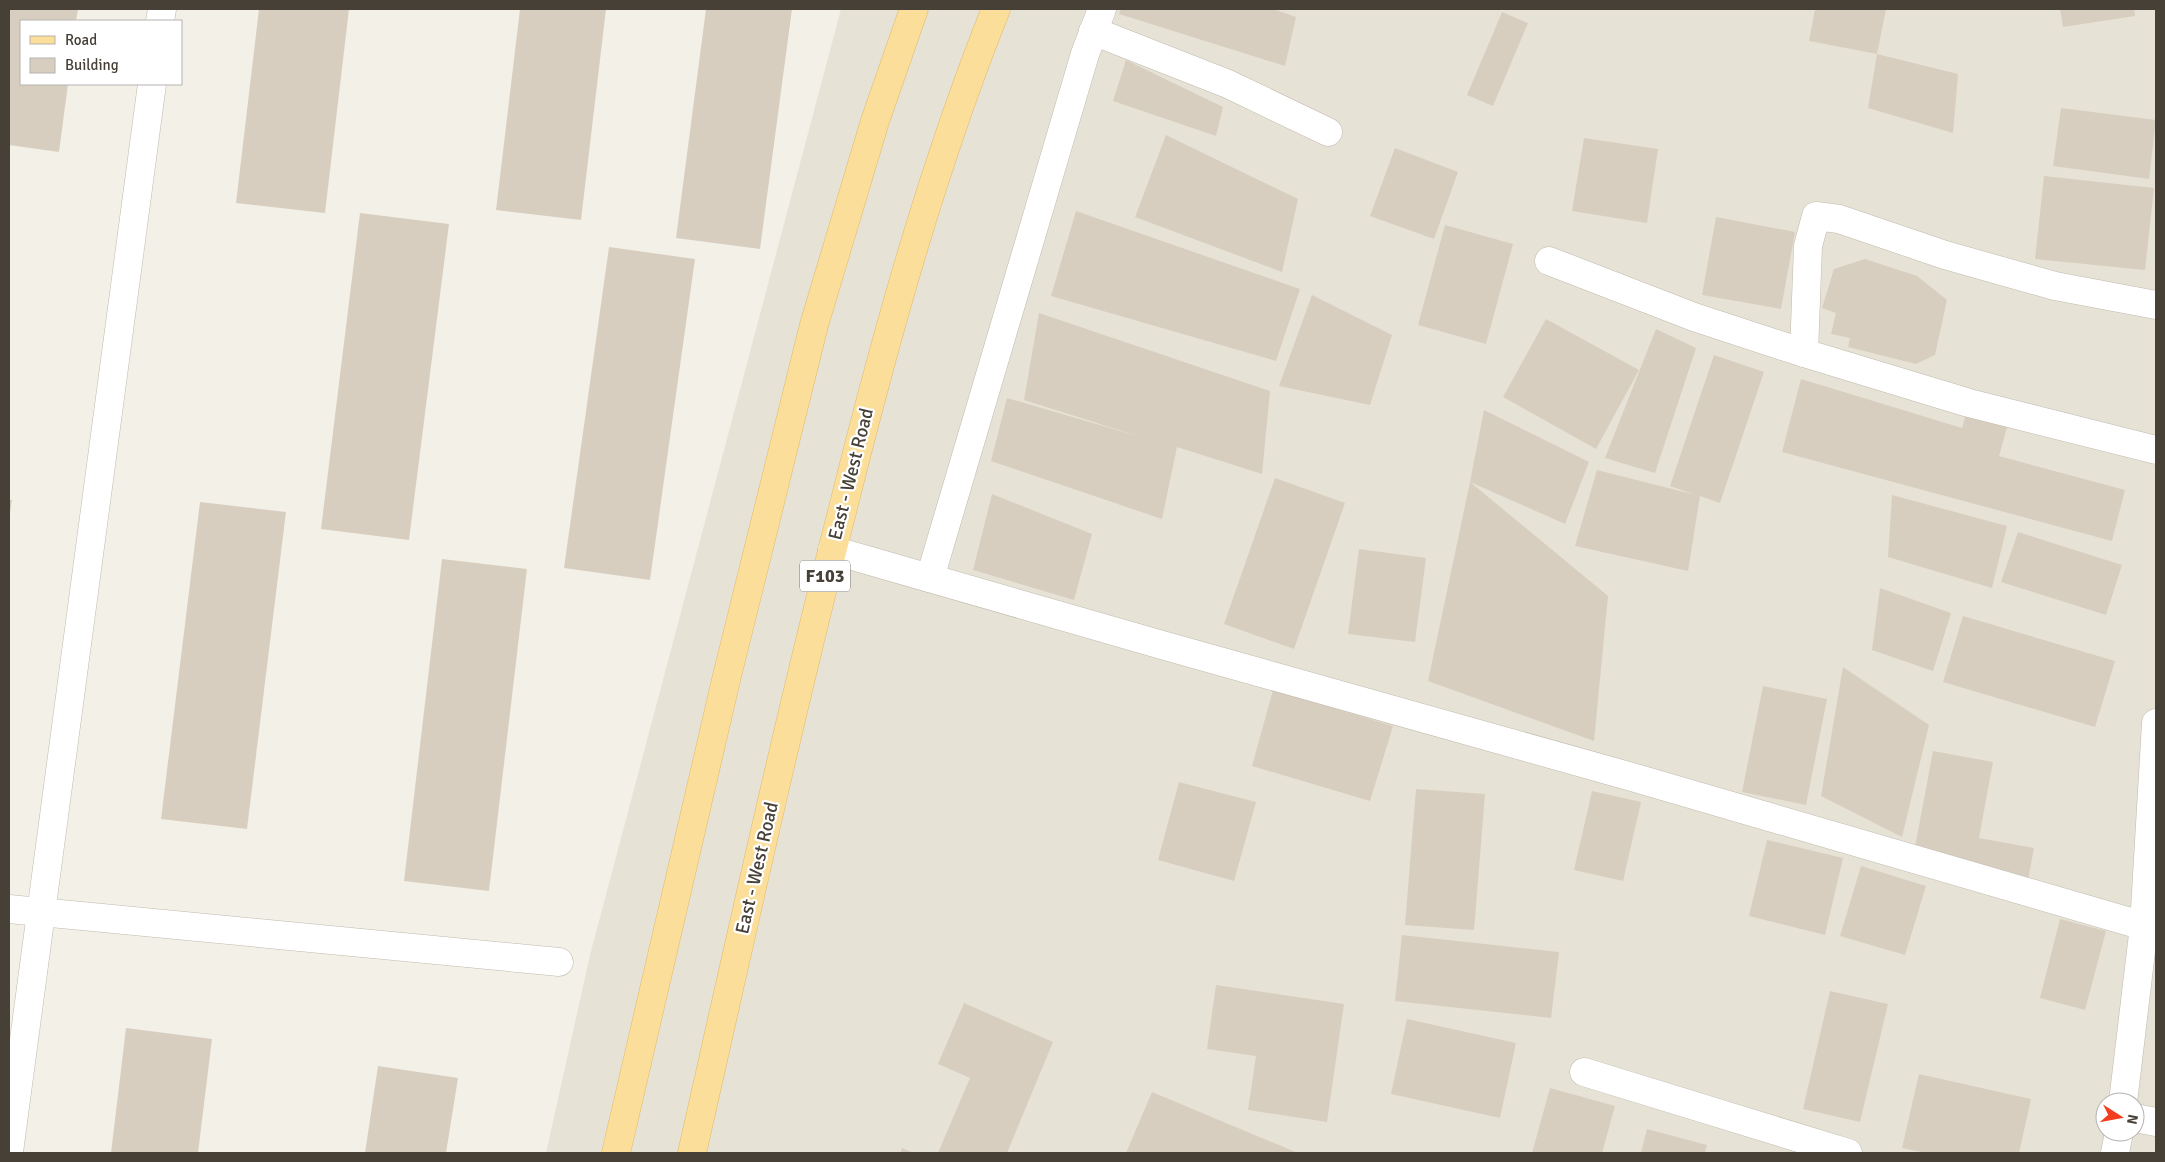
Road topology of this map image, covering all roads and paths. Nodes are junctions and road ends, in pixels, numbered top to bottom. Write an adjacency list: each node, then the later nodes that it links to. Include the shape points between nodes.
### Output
1 (914, 9): 20 (main road, via 875,121 814,325 726,680)
2 (996, 9): 10 (main road, East - West Road / F103, via 946,146 883,350)
3 (1098, 20): 5 (street); 11 (street)
4 (152, 85): 14 (street)
5 (1328, 132)
6 (1548, 261): 8 (street, via 1694,317)
7 (2156, 305): 8 (street, via 2055,286 1945,255 1838,219 1816,216 1808,246)
8 (1804, 353): 9 (street, via 1969,403)
9 (2156, 450)
10 (832, 550): 11 (street); 21 (main road, East - West Road / F103, via 795,697)
11 (930, 578): 15 (street)
12 (2156, 723): 15 (street)
13 (9, 909): 14 (street)
14 (41, 913): 16 (street); 19 (street)
15 (2144, 926): 18 (street)
16 (559, 962)
17 (1584, 1072): 22 (street)
18 (2124, 1092)
19 (9, 1152)
20 (616, 1153)
21 (692, 1153)
22 (1848, 1153)

